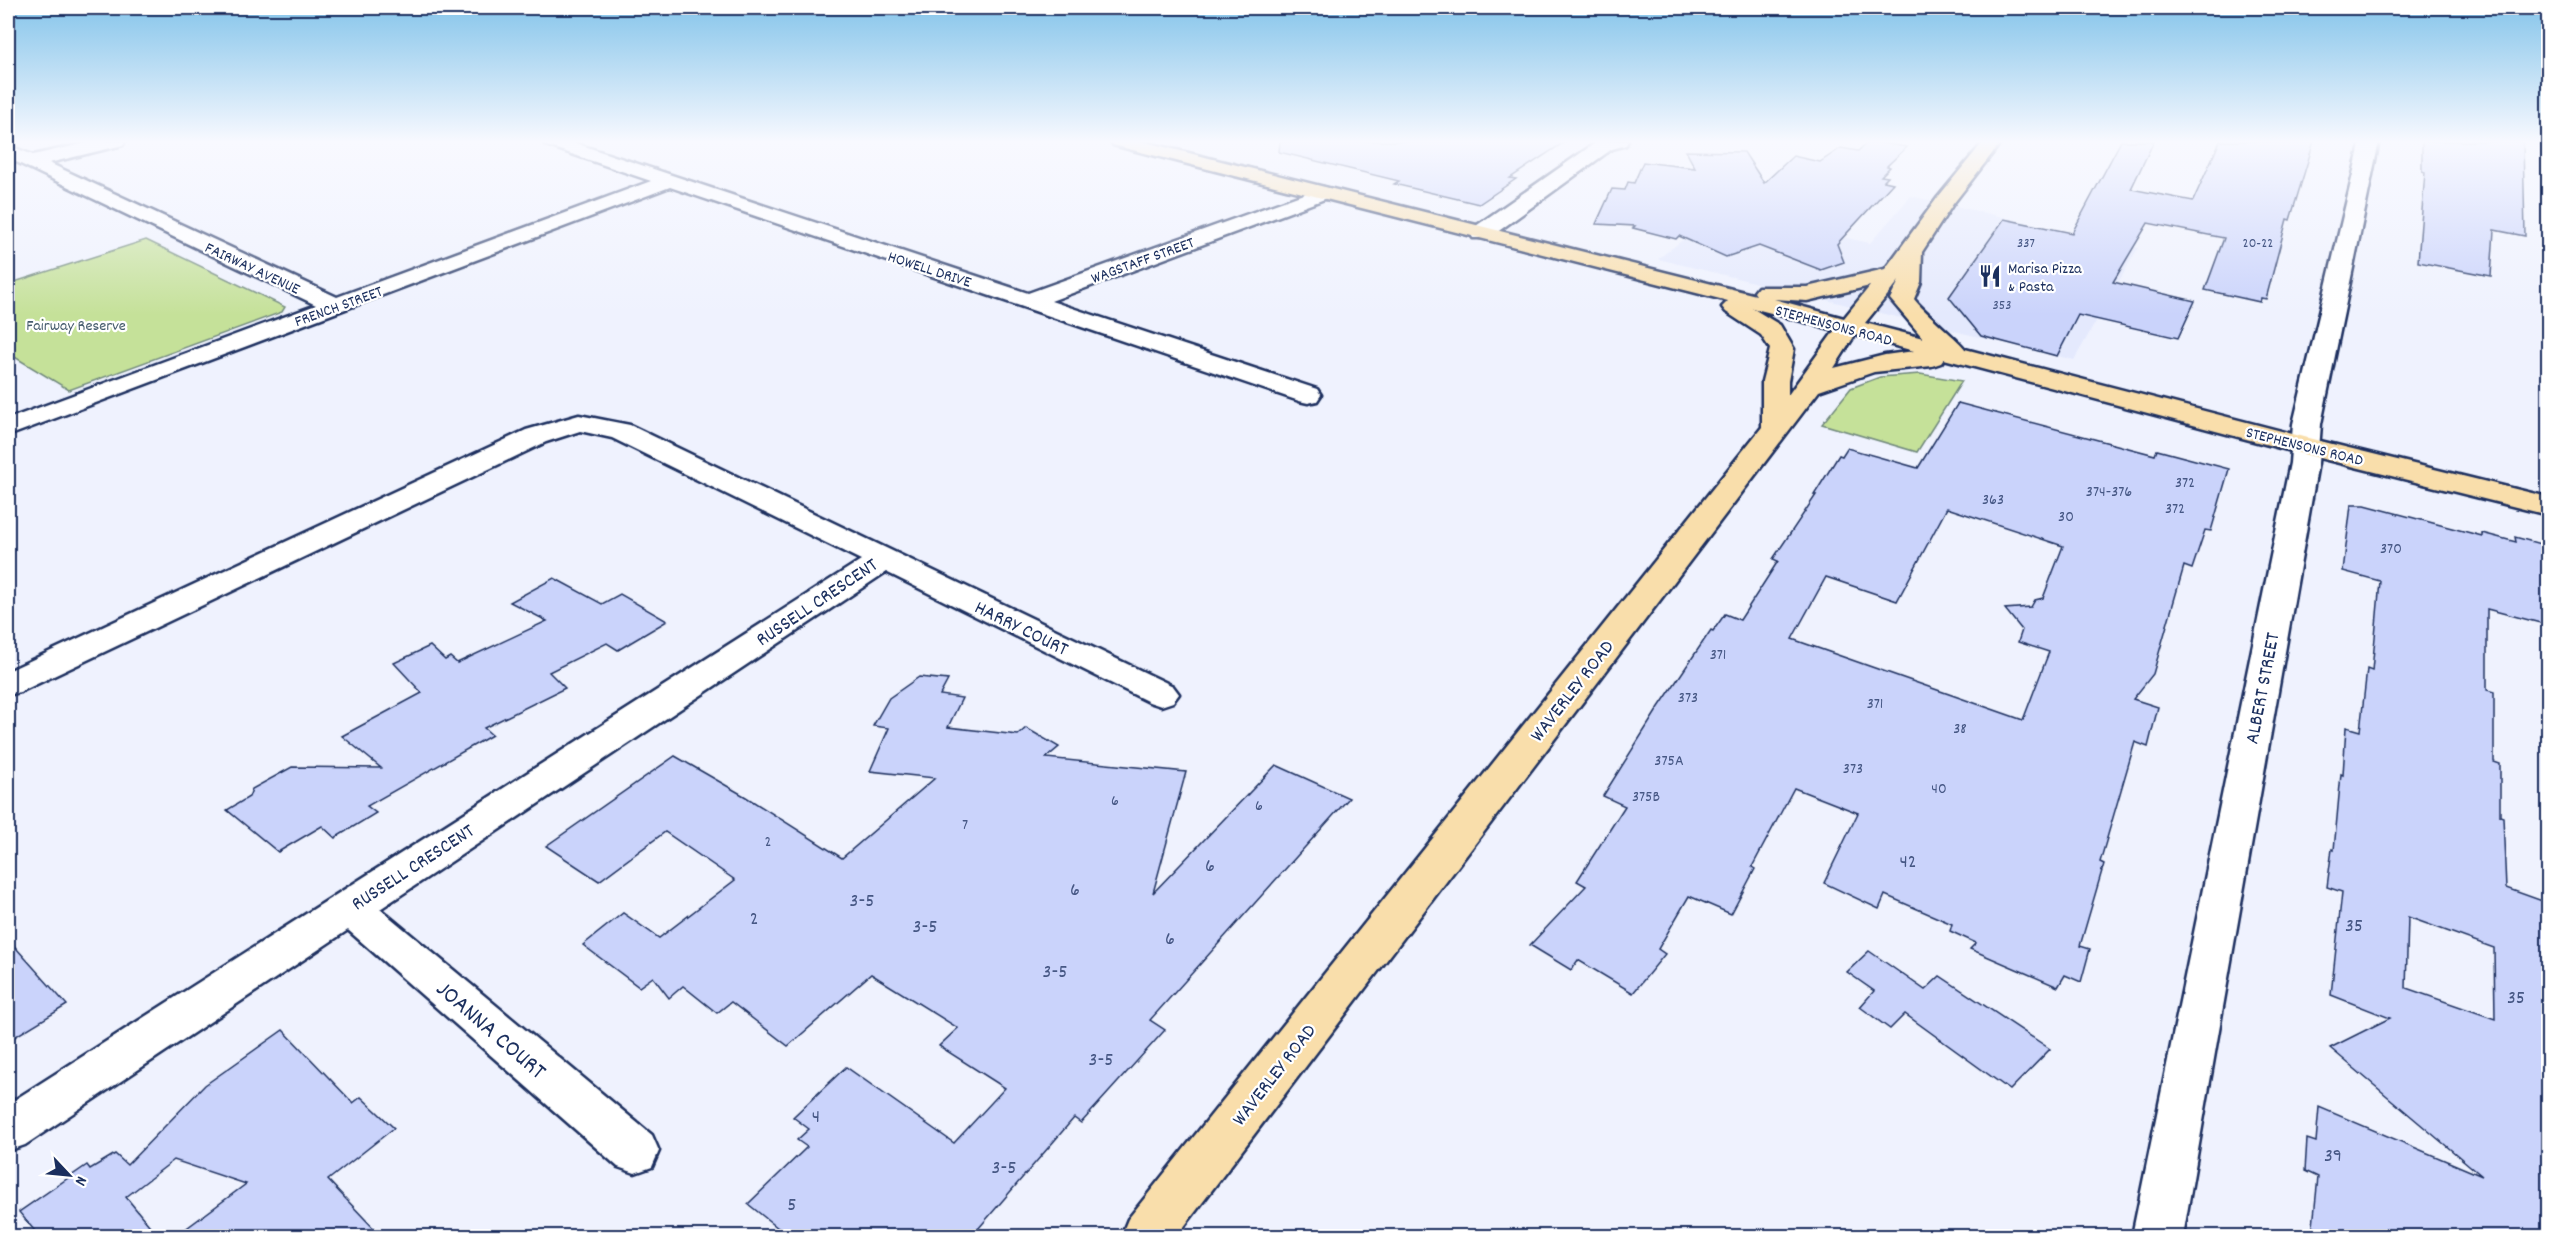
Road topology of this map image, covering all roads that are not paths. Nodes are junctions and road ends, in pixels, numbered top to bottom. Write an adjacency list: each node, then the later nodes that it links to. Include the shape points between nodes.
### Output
1 (109, 199): 14 (street, FAIRWAY AVENUE)
2 (620, 199): 14 (street, FRENCH STREET)
3 (722, 199): 13 (street, HOWELL DRIVE)
4 (1304, 199): 13 (street, WAGSTAFF STREET)
5 (1350, 199): 9 (main road, STEPHENSONS ROAD)
6 (1529, 199): 9 (street)
7 (1947, 199): 10 (main road, WAVERLEY ROAD)
8 (2357, 199): 21 (street, ALBERT STREET)
9 (1480, 233): 12 (main road, STEPHENSONS ROAD)
10 (1911, 252): 11 (main road, WAVERLEY ROAD); 16 (main road, via 1910,282 1902,299 1917,321 1934,336)
11 (1890, 275): 12 (main road, via 1807,294); 15 (main road, WAVERLEY ROAD)
12 (1696, 286): 15 (main road, STEPHENSONS ROAD); 20 (main road, via 1771,330 1782,349 1775,381)
13 (1028, 301): 18 (street, HOWELL DRIVE)
14 (336, 305): 19 (street, FRENCH STREET)
15 (1848, 328): 16 (main road, STEPHENSONS ROAD); 17 (main road, WAVERLEY ROAD)
16 (1970, 358): 17 (main road, via 1913,358 1857,368); 21 (main road, STEPHENSONS ROAD)
17 (1810, 385): 20 (main road, WAVERLEY ROAD)
18 (1308, 395)
19 (8, 428)
20 (1776, 428): 29 (main road, WAVERLEY ROAD)
21 (2305, 446): 22 (main road, STEPHENSONS ROAD); 30 (street, ALBERT STREET)
22 (2548, 506)
23 (884, 559): 24 (street, RUSSELL CRESCENT, via 620,431 579,423 536,436); 25 (street, HARRY COURT); 26 (street, RUSSELL CRESCENT)
24 (8, 684)
25 (1161, 694)
26 (349, 907): 27 (street, RUSSELL CRESCENT); 28 (street, JOANNA COURT)
27 (8, 1130)
28 (635, 1151)
29 (1146, 1236)
30 (2157, 1236)

